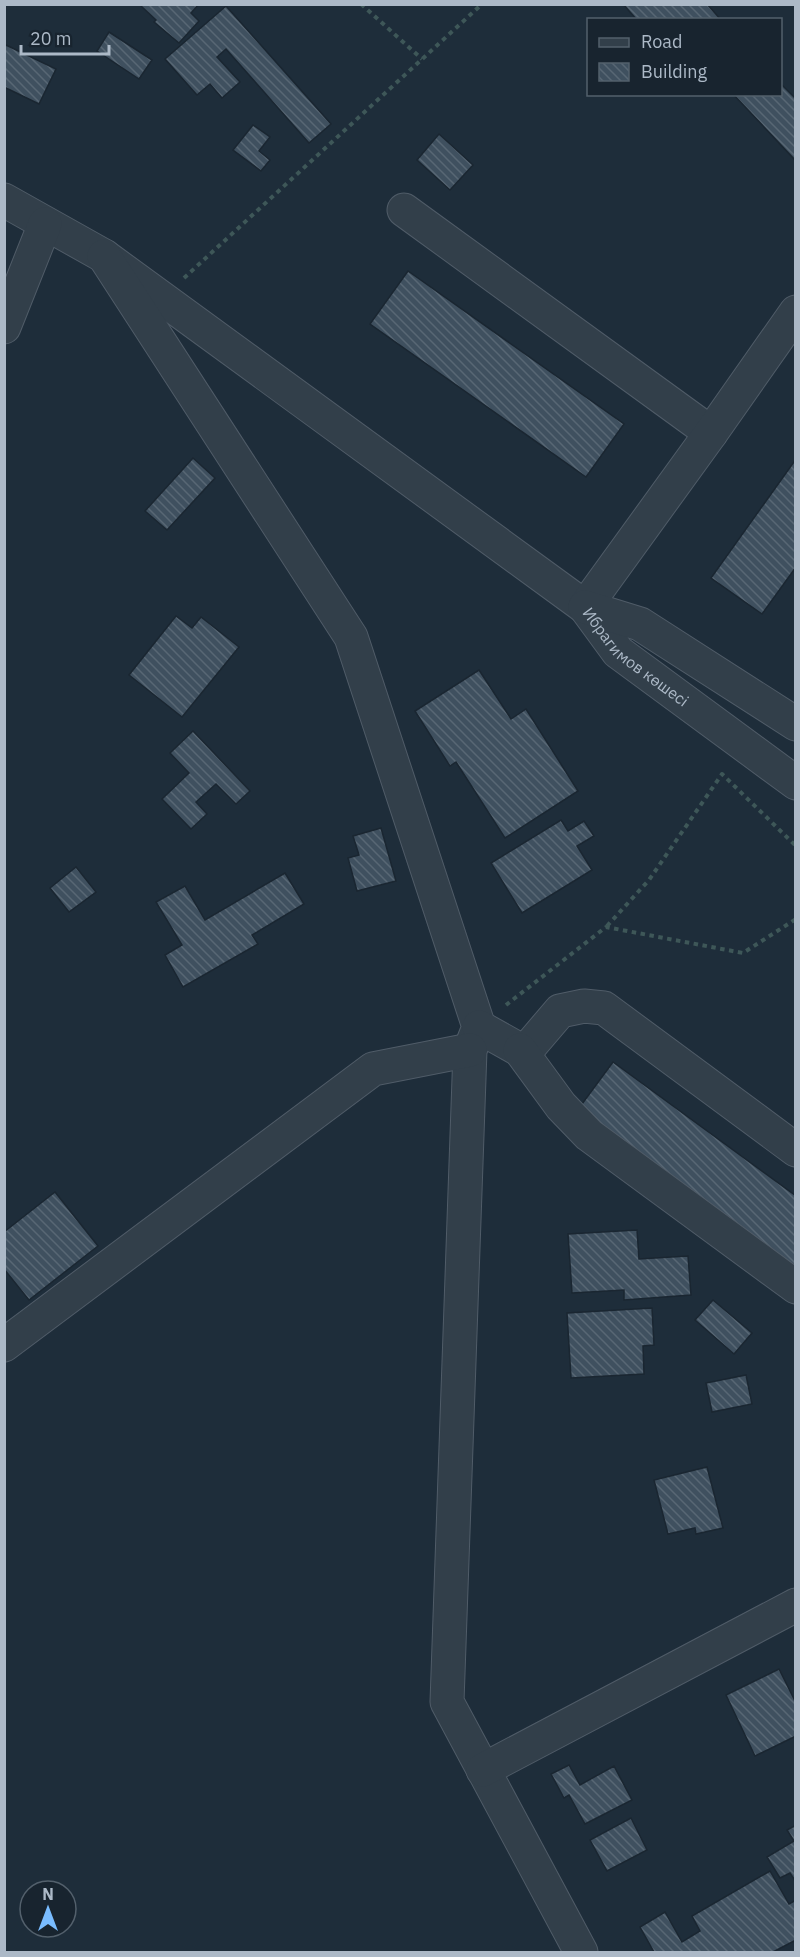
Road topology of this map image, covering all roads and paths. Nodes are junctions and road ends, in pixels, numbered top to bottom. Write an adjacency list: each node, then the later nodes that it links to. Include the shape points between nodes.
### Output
1 (361, 4): 3 (path)
2 (482, 4): 3 (path)
3 (422, 59): 8 (path)
4 (4, 200): 6 (street)
5 (404, 210): 11 (street)
6 (45, 224): 7 (street); 10 (street)
7 (104, 256): 8 (street); 19 (street, via 351,637)
8 (162, 298): 12 (street)
9 (795, 312): 11 (street)
10 (4, 327)
11 (711, 433): 12 (street)
12 (585, 608): 13 (street, Ибрагимов көшесі, via 640,624); 14 (street, Ибрагимов көшесі, via 618,652)
13 (795, 724): 14 (street, Ибрагимов көшесі)
14 (768, 762): 15 (street, Ибрагимов көшесі)
15 (795, 783)
16 (795, 846): 18 (path, via 722,774 650,880)
17 (795, 919): 18 (path, via 743,953)
18 (606, 927): 19 (path)
19 (474, 1038): 20 (street); 23 (street, via 373,1069); 25 (street, via 447,1702)
20 (520, 1050): 21 (street, via 531,1045 560,1011 584,1006 604,1008); 22 (street, via 561,1106 589,1134)
21 (795, 1150)
22 (795, 1287)
23 (4, 1345)
24 (795, 1605): 25 (street)
25 (483, 1770): 26 (street)
26 (581, 1953)

